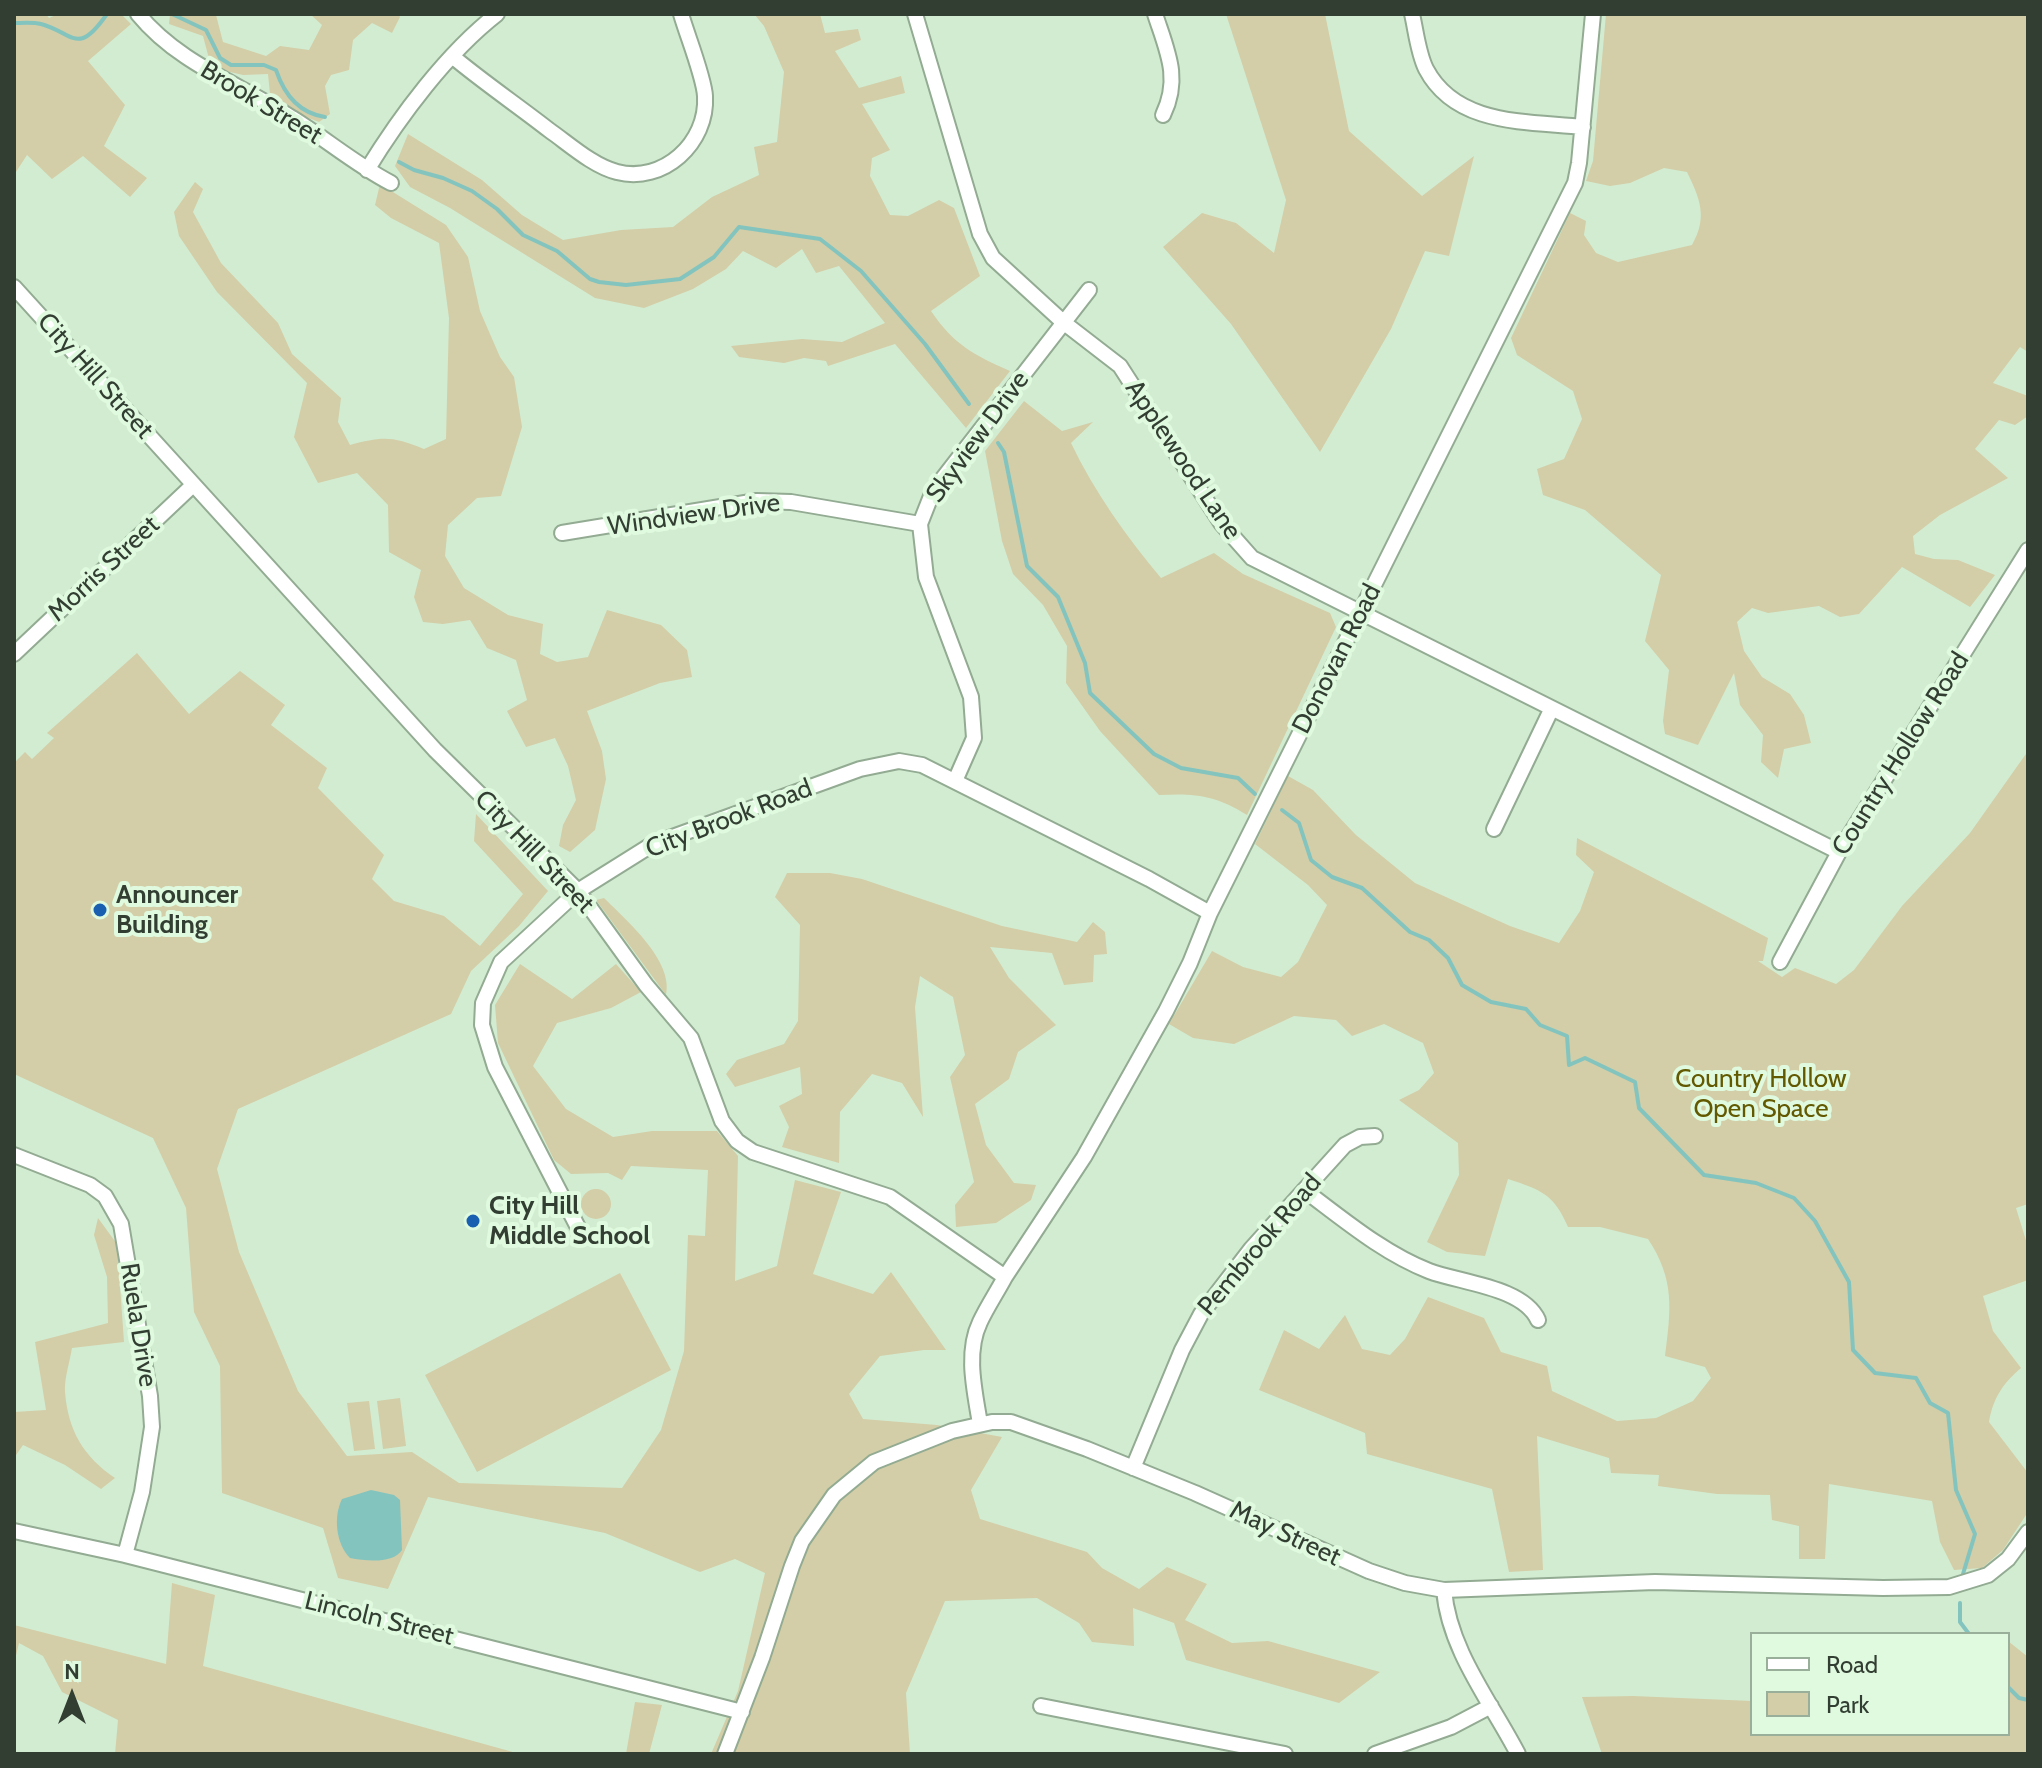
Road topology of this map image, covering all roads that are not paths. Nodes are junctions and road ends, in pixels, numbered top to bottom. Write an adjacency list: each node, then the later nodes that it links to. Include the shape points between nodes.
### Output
1 (138, 14): 11 (street, Brook Street, via 185,57 291,117)
2 (497, 14): 8 (street)
3 (681, 14): 8 (street, via 705,96 702,124 689,148 666,167 644,174 616,172 581,153)
4 (915, 14): 15 (street, Applewood Lane, via 980,234 993,258)
5 (1155, 14): 9 (street, via 1173,85)
6 (1412, 14): 10 (street, via 1425,66 1440,92 1464,109 1502,119)
7 (1593, 14): 10 (street, Donovan Road)
8 (452, 56): 11 (street)
9 (1163, 115)
10 (1583, 127): 20 (street, Donovan Road, via 1575,183)
11 (367, 170): 12 (street, Brook Street)
12 (391, 183)
13 (14, 287): 16 (street, City Hill Street)
14 (1089, 290): 15 (street, Skyview Drive)
15 (1063, 322): 17 (street, Skyview Drive, via 933,491); 20 (street, Applewood Lane, via 1120,366 1221,523 1252,558)
16 (193, 485): 21 (street, Morris Street); 26 (street, City Hill Street, via 435,750)
17 (920, 524): 18 (street, Windview Drive, via 757,501); 23 (street, Skyview Drive, via 926,577 971,697 974,738)
18 (562, 533)
19 (2028, 550): 25 (street, Country Hollow Road)
20 (1361, 613): 22 (street, Applewood Lane); 27 (street, Donovan Road)
21 (14, 654)
22 (1551, 710): 24 (street); 25 (street, Applewood Lane)
23 (955, 781): 26 (street, City Brook Road, via 899,761 860,769 653,844); 27 (street, City Brook Road)
24 (1494, 829)
25 (1839, 852): 28 (street, Country Hollow Road)
26 (578, 891): 32 (street, City Brook Road, via 501,962 483,1003 482,1025 495,1067); 33 (street, City Hill Street, via 691,1038 722,1121 737,1141 753,1152 890,1197)
27 (1210, 913): 33 (street, Donovan Road, via 1159,1025 1084,1157)
28 (1780, 962)
29 (1375, 1136): 31 (street, Pembrook Road, via 1345,1145)
30 (14, 1155): 39 (street, Ruela Drive, via 90,1185 105,1196 121,1224 152,1427)
31 (1304, 1190): 34 (street, via 1373,1241 1426,1270 1525,1302); 36 (street, Pembrook Road, via 1201,1314)
32 (583, 1237)
33 (1005, 1277): 35 (street, via 974,1342)
34 (1538, 1320)
35 (980, 1424): 36 (street, May Street, via 1011,1422); 43 (street, May Street, via 874,1462 834,1495 802,1541)
36 (1133, 1468): 40 (street, May Street, via 1360,1568)
37 (14, 1531): 39 (street, Lincoln Street)
38 (2028, 1532): 40 (street, May Street, via 1988,1575 1949,1587 1655,1582)
39 (125, 1555): 43 (street, Lincoln Street)
40 (1444, 1590): 42 (street, via 1452,1627)
41 (1041, 1706): 45 (street)
42 (1491, 1706): 46 (street, via 1451,1727); 47 (street)
43 (742, 1712): 44 (street, May Street)
44 (725, 1754)
45 (1285, 1754)
46 (1375, 1754)
47 (1518, 1754)

